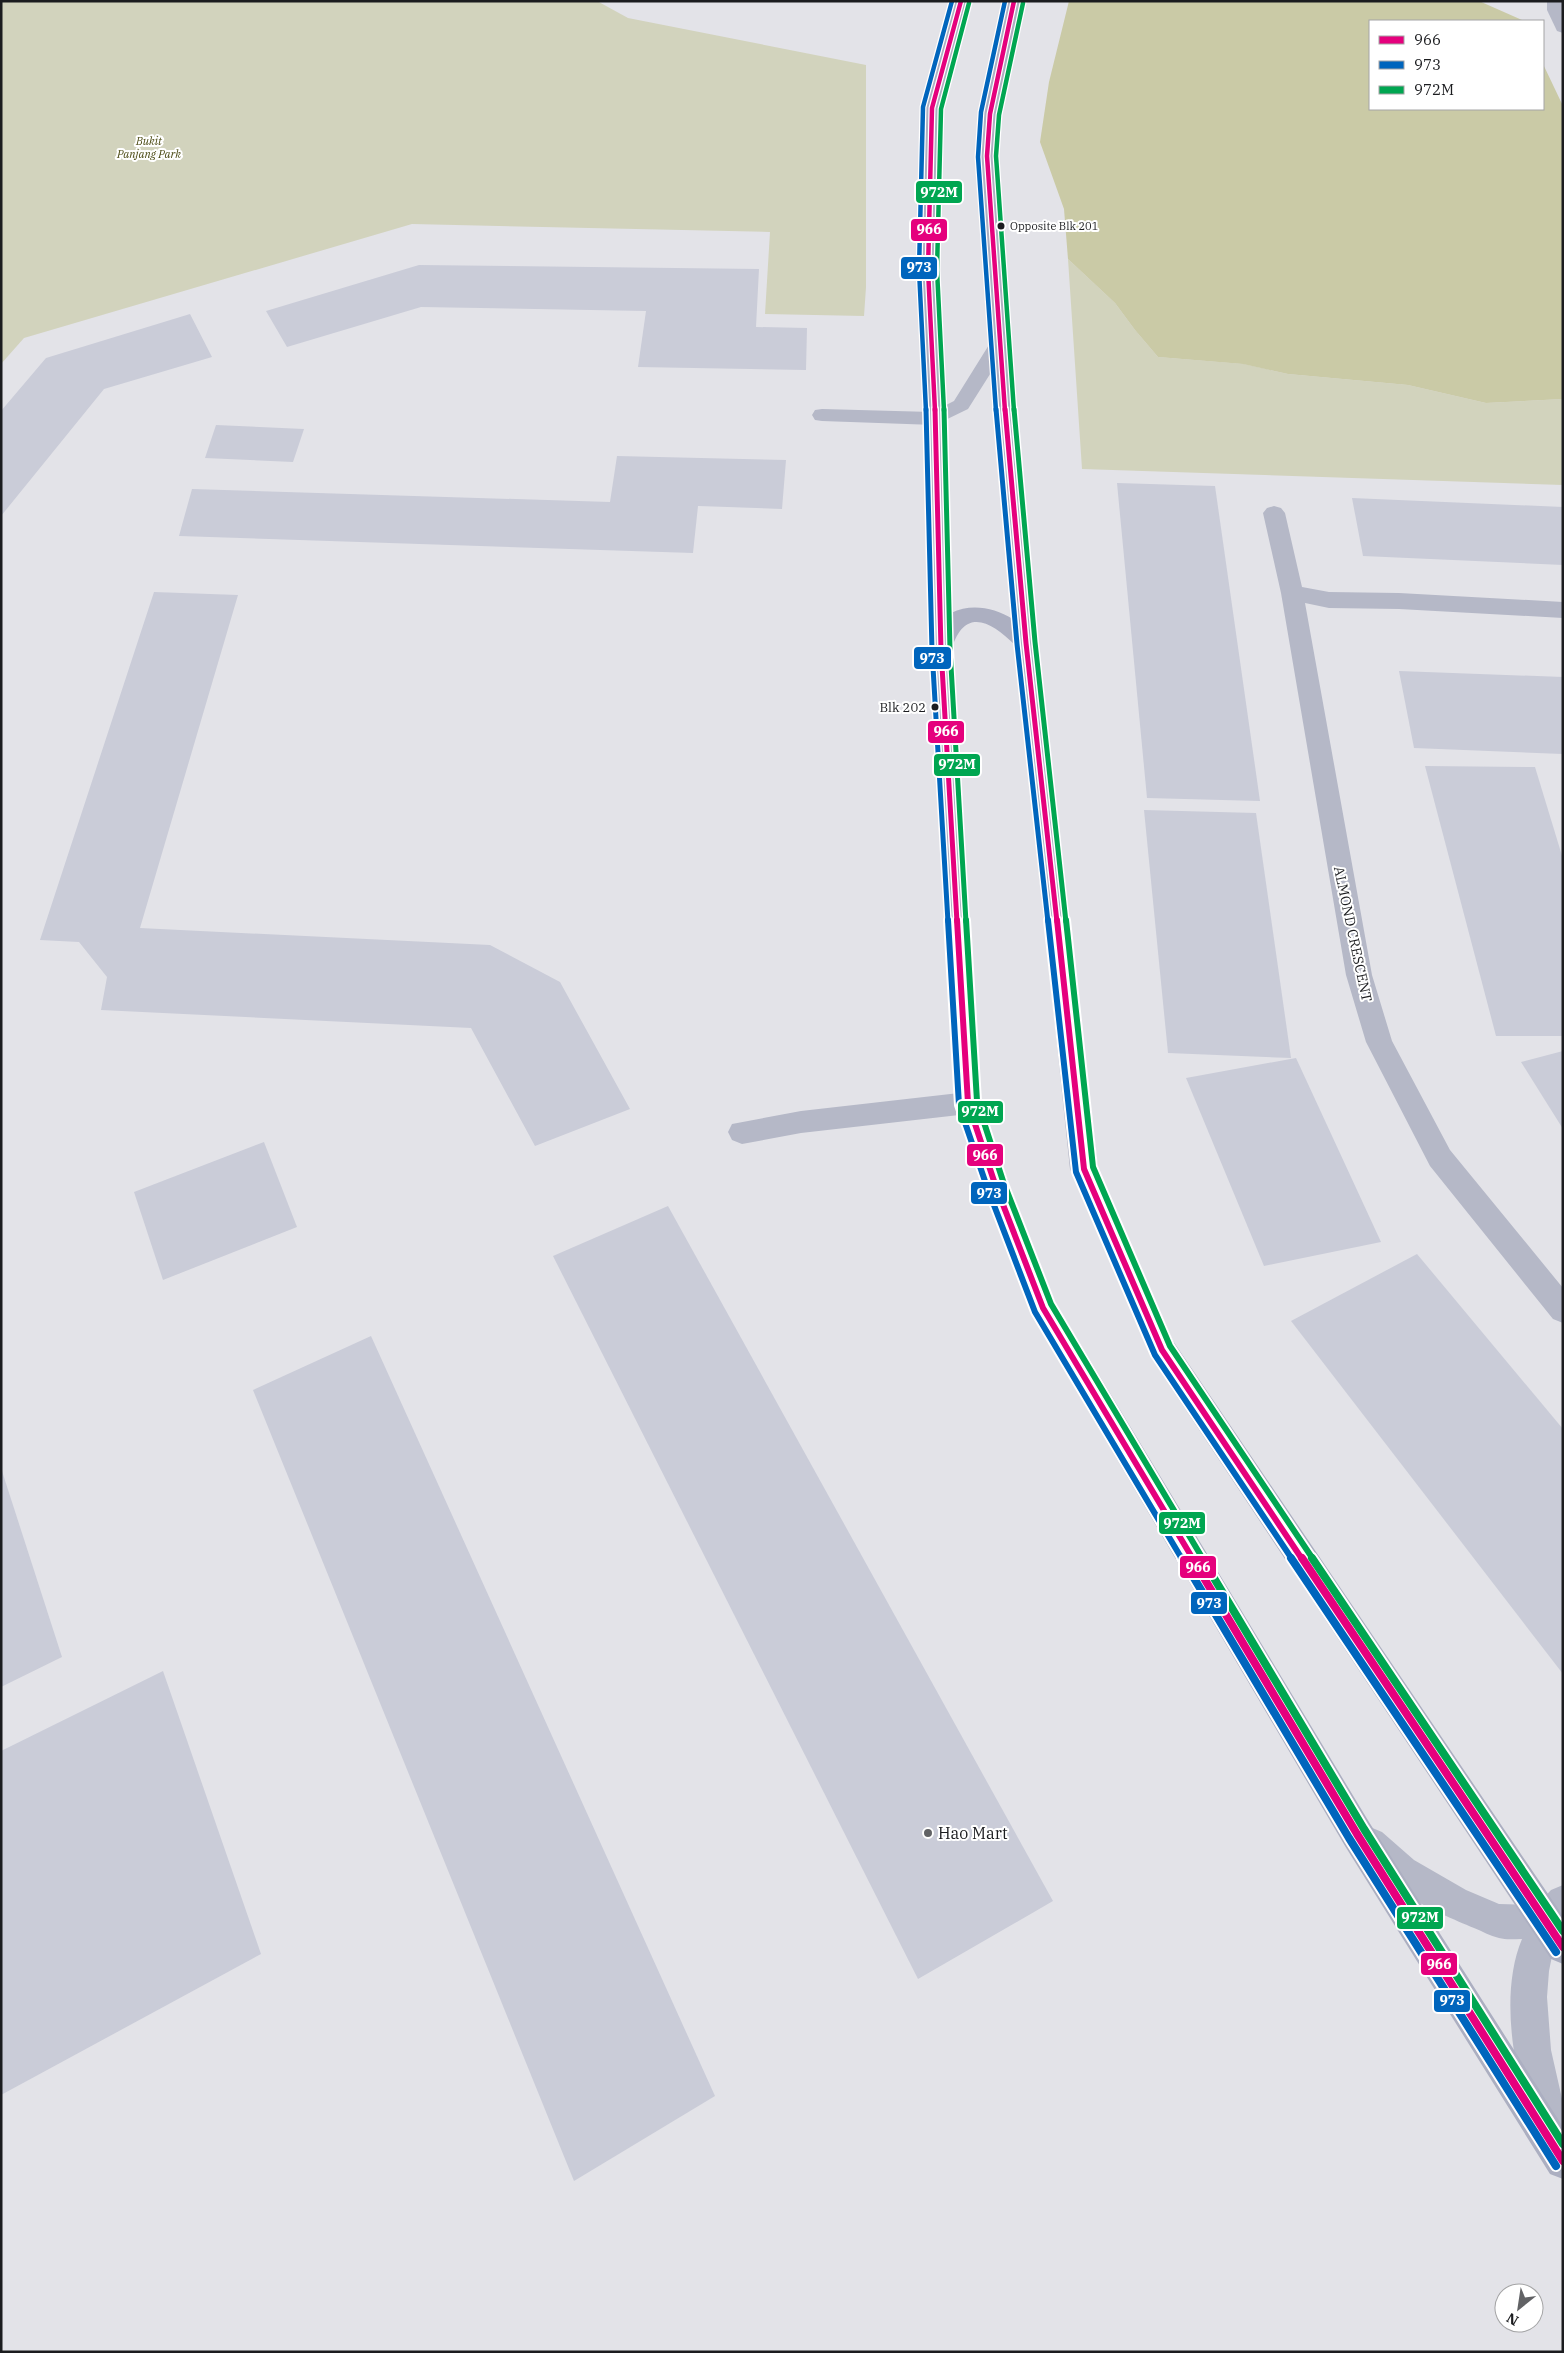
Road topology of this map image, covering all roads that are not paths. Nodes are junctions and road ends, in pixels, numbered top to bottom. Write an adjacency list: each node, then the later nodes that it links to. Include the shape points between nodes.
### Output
1 (961, 1): 7 (main road, via 932,108 928,270)
2 (1014, 1): 5 (main road, via 990,114 988,156)
3 (1557, 2): 4 (street, via 1555,10)
4 (1563, 28)
5 (999, 344): 7 (street, via 961,405); 11 (main road)
6 (822, 415): 7 (street)
7 (935, 419): 12 (main road)
8 (1274, 513): 9 (street, ALMOND CRESCENT)
9 (1292, 592): 10 (street, via 1328,600); 15 (street, ALMOND CRESCENT, via 1347,912 1359,974 1379,1042 1440,1158)
10 (1563, 610)
11 (1026, 643): 12 (main road, via 1007,624 981,614 952,622 944,632); 17 (main road, via 1084,1169 1162,1350)
12 (941, 649): 13 (main road)
13 (968, 1103): 14 (street); 16 (main road, via 1043,1308)
14 (742, 1132)
15 (1563, 1310)
16 (1357, 1834): 17 (street, via 1402,1872 1454,1902 1499,1921); 18 (main road)
17 (1557, 1924): 18 (street, via 1531,1968 1529,2023 1538,2086)
18 (1562, 2160)

